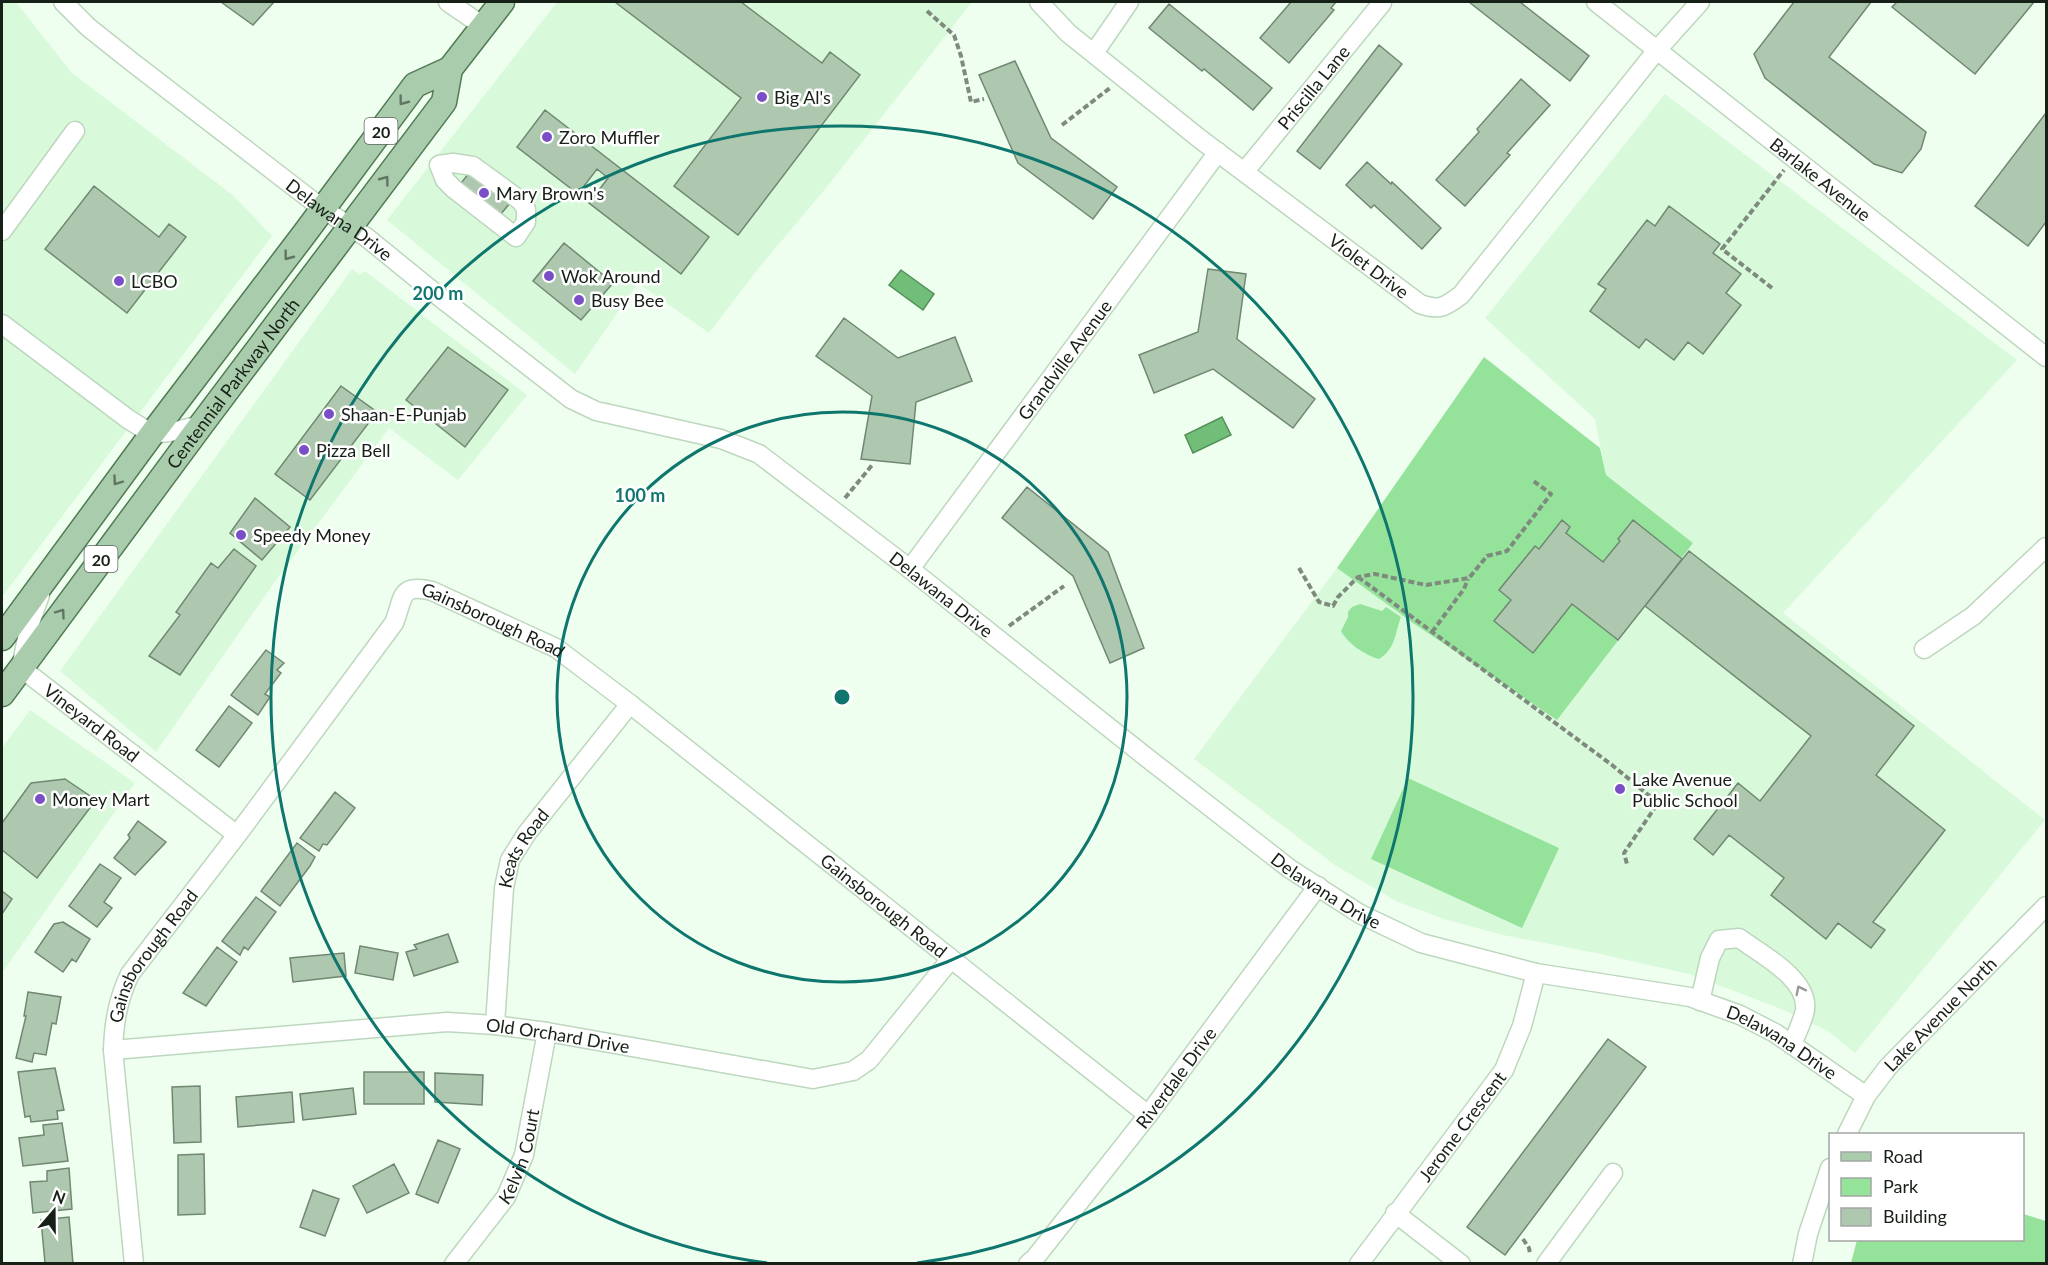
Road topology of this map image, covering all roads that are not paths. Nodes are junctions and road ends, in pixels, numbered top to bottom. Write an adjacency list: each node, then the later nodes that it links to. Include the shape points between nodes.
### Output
1 (63, 2): 17 (street, Delawana Drive, via 88,27)
2 (448, 2): 9 (street)
3 (502, 2): 9 (main road, Centennial Parkway North / 20)
4 (1039, 2): 11 (street, Violet Drive, via 1068,33)
5 (1129, 2): 11 (street)
6 (1596, 2): 10 (street, Barlake Avenue)
7 (1700, 2): 10 (street)
8 (1382, 3): 15 (street, Priscilla Lane)
9 (483, 26): 12 (main road, Centennial Parkway North / 20)
10 (1657, 50): 15 (street, Violet Drive, via 1461,295 1446,307 1420,304); 21 (street, Barlake Avenue)
11 (1094, 53): 14 (street, Violet Drive)
12 (450, 69): 17 (main road, Centennial Parkway North / 20, one-way to 17, via 415,85); 18 (main road, Centennial Parkway North / 20, one-way to 12, via 444,102)
13 (75, 131): 19 (street)
14 (1218, 152): 15 (street, Violet Drive); 25 (street, Grandville Avenue)
15 (1245, 171)
16 (442, 173): 16 (street, via 465,164 473,166 521,201 526,209 526,222 516,237)
17 (323, 209): 18 (street, Delawana Drive); 23 (main road, Centennial Parkway North / 20, one-way to 23)
18 (350, 227): 22 (main road, Centennial Parkway North / 20); 25 (street, Delawana Drive, via 572,399 596,411 721,439 759,454)
19 (2, 231)
20 (2, 324): 23 (street)
21 (2046, 357)
22 (201, 425): 23 (street); 29 (main road, Centennial Parkway North / 20, one-way to 22)
23 (152, 434): 26 (main road, Centennial Parkway North / 20, one-way to 26)
24 (2046, 547): 28 (street, via 1973,616)
25 (910, 569): 33 (street, Delawana Drive, via 1163,771 1290,869)
26 (46, 576): 27 (main road, Centennial Parkway North / 20); 29 (street, via 30,623)
27 (2, 638)
28 (1924, 649)
29 (21, 668): 30 (main road, Centennial Parkway North / 20); 32 (street, Vineyard Road)
30 (2, 694)
31 (630, 704): 32 (street, Gainsborough Road, via 556,648 432,591 417,588 405,593 394,623); 35 (street, Gainsborough Road); 38 (street, Keats Road, via 527,832 510,860 504,888)
32 (237, 835): 41 (street, Gainsborough Road, via 130,974 117,1007)
33 (1318, 886): 36 (street, Delawana Drive, via 1360,914 1421,944); 43 (street, Riverdale Drive)
34 (2046, 906): 42 (street, Lake Avenue North, via 1901,1053)
35 (950, 960): 39 (street, Old Orchard Drive, via 869,1059 853,1071 831,1076 813,1079); 43 (street, Gainsborough Road)
36 (1536, 973): 37 (street, Delawana Drive); 47 (street, Jerome Crescent, via 1522,1026 1504,1070)
37 (1700, 1001): 40 (street, Delawana Drive, via 1740,1015); 40 (street, one-way to 37, via 1805,1010 1804,994 1792,978 1739,938 1719,940 1710,958)
38 (495, 1025): 39 (street, Old Orchard Drive); 41 (street, Old Orchard Drive, via 447,1022)
39 (547, 1032): 50 (street, Kelvin Court, via 524,1155 506,1197)
40 (1792, 1045): 42 (street, Delawana Drive)
41 (113, 1050): 49 (street, Gainsborough Road)
42 (1866, 1096): 44 (street, Lake Avenue North)
43 (1148, 1115): 51 (street, Riverdale Drive)
44 (1848, 1133)
45 (1829, 1171): 54 (street)
46 (1613, 1173): 48 (street)
47 (1395, 1213): 52 (street, Jerome Crescent); 53 (street)
48 (1538, 1262)
49 (134, 1263)
50 (454, 1263)
51 (1028, 1263)
52 (1359, 1263)
53 (1461, 1263)
54 (1802, 1263)

